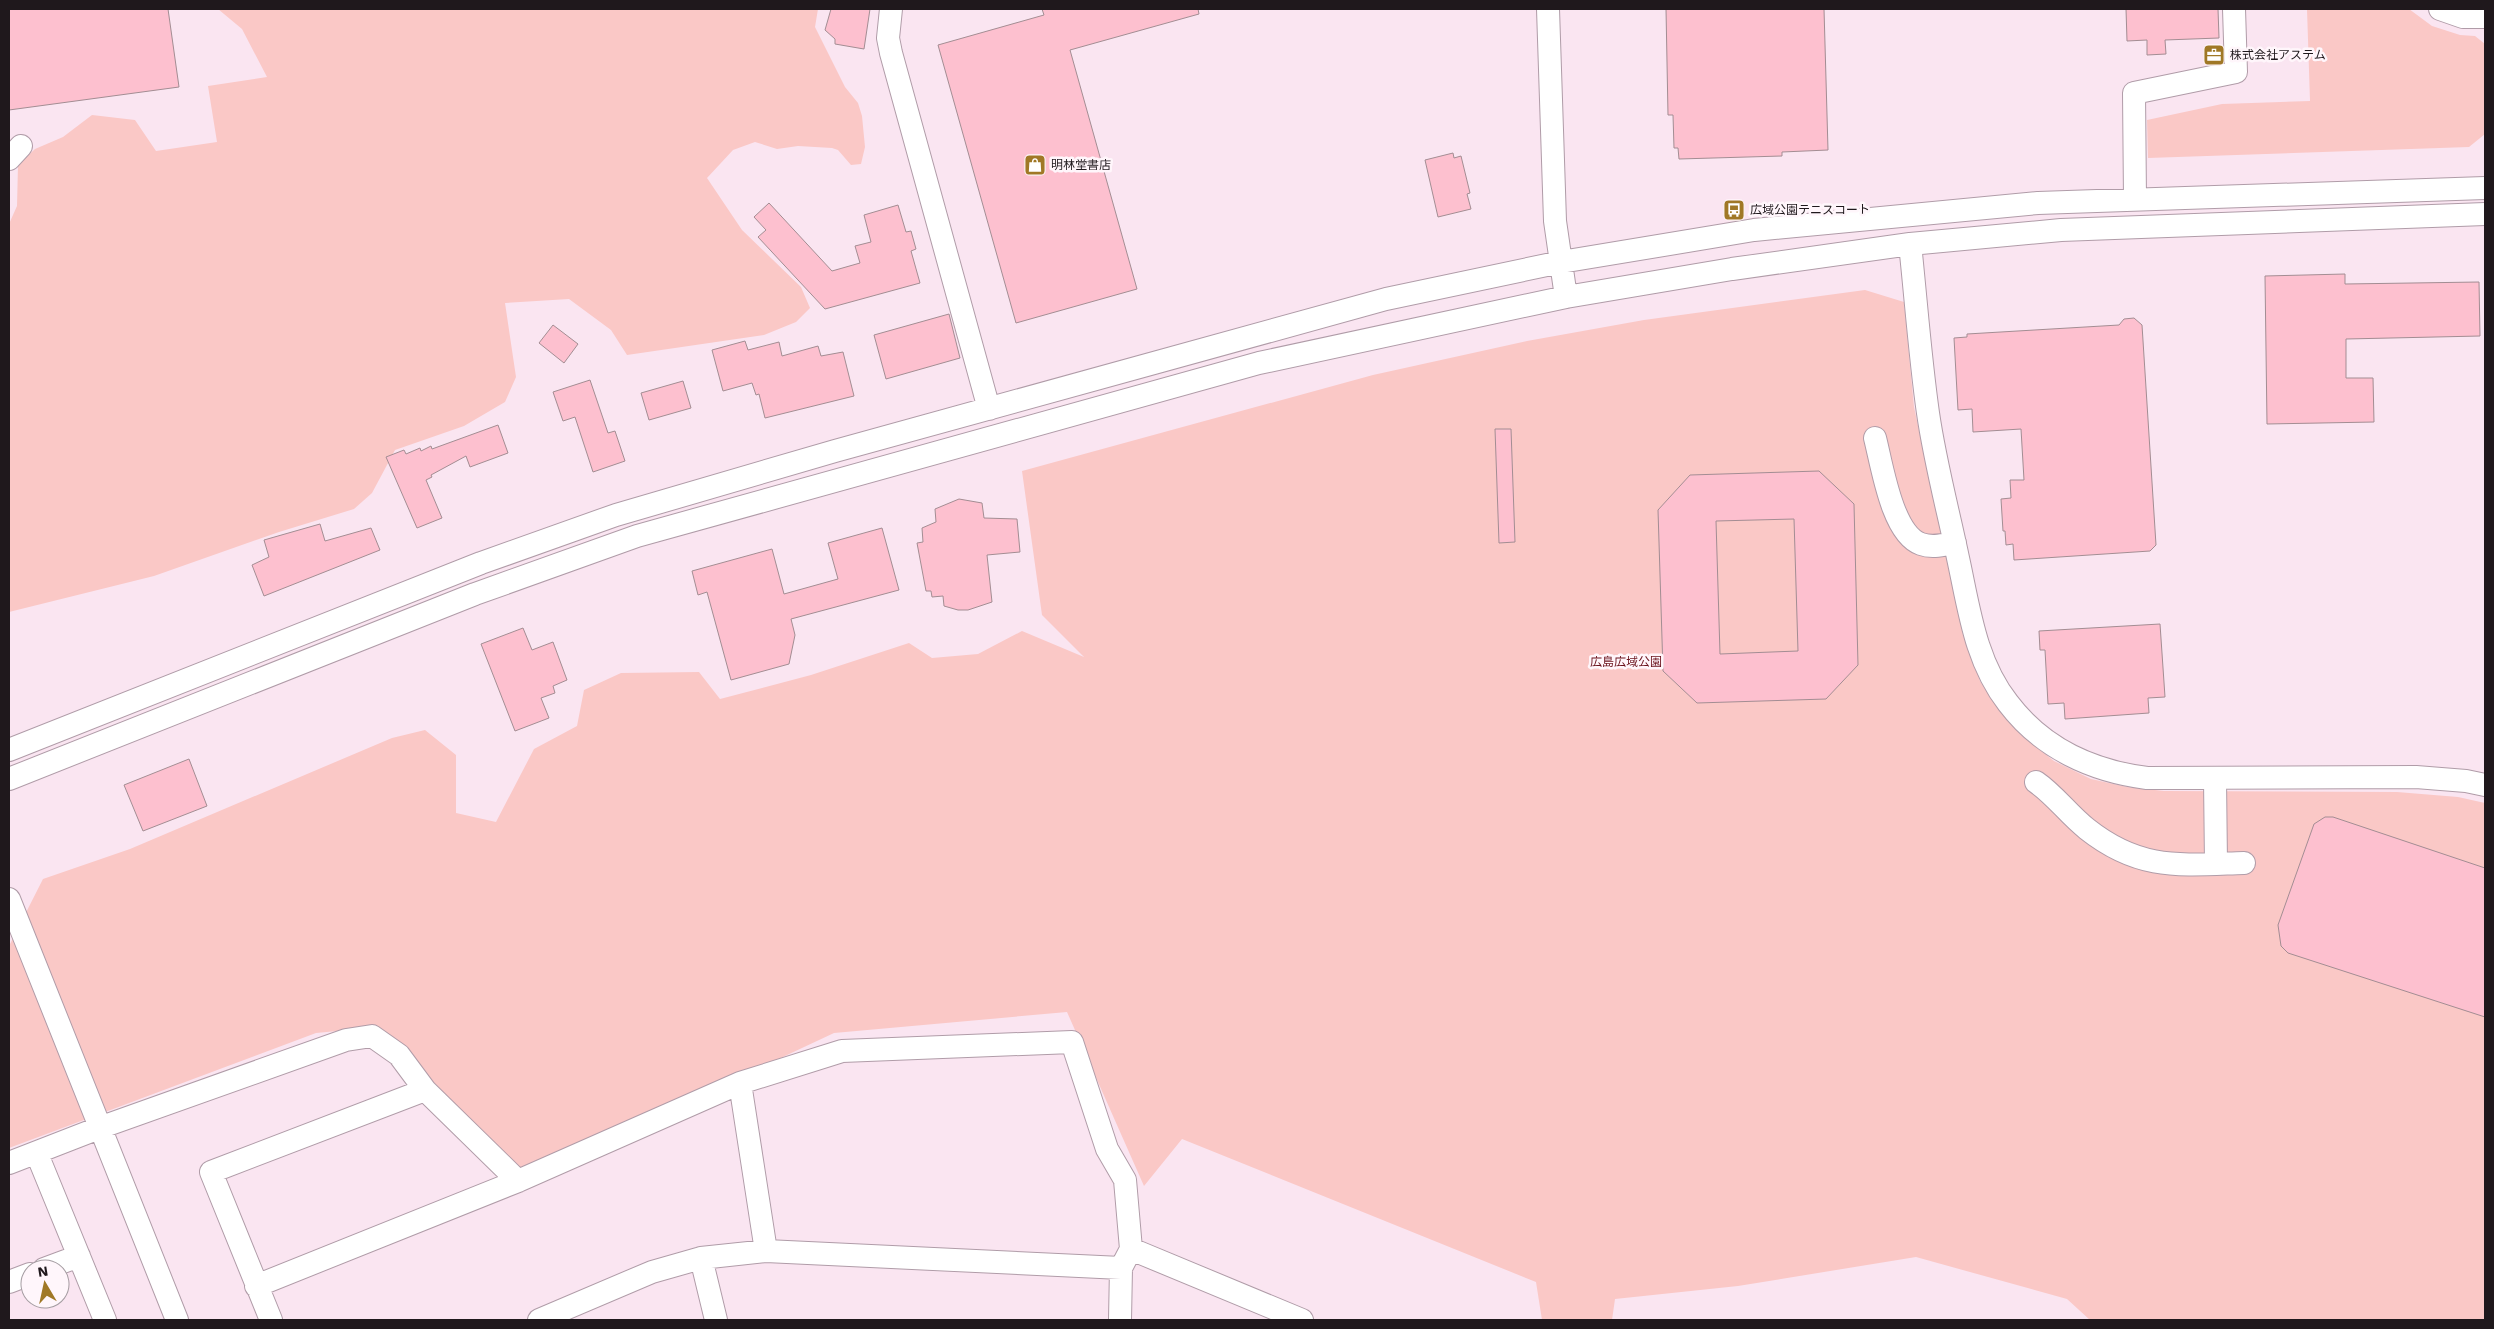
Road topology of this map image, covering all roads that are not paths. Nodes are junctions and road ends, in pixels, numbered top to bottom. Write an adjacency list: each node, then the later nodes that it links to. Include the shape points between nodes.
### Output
1 (891, 9): 12 (street, via 888,38 891,53)
2 (1548, 9): 10 (street, via 1555,221)
3 (2234, 9): 7 (street, via 2236,72 2134,93)
4 (2440, 9): 5 (street, via 2463,17)
5 (2485, 17)
6 (2485, 188): 7 (street)
7 (2135, 200): 10 (street, via 2038,203 1754,230)
8 (2485, 214): 9 (street, via 2060,230)
9 (1910, 244): 11 (street); 14 (street, via 1928,414)
10 (1561, 262): 11 (street); 12 (street, via 1386,299)
11 (1566, 297): 17 (street, via 1259,363 637,536 475,594)
12 (989, 409): 15 (street, via 673,497 559,534)
13 (1875, 438): 14 (street, via 1897,519 1908,537 1931,546)
14 (1955, 543): 16 (street, via 1984,663 2008,704 2036,733 2074,758 2122,775)
15 (9, 750)
16 (2215, 779): 19 (street, via 2416,777); 21 (street)
17 (9, 780)
18 (2036, 782): 21 (street, via 2085,827 2122,852 2164,863)
19 (2485, 784)
20 (2244, 863): 21 (street)
21 (2216, 864)
22 (9, 899): 25 (street)
23 (740, 1083): 28 (street); 29 (street); 32 (street, via 842,1051 1072,1042 1107,1149 1125,1180)
24 (425, 1090): 25 (street, via 399,1055 372,1036 346,1040); 28 (street); 34 (street, via 211,1172)
25 (99, 1128): 26 (street); 36 (street)
26 (37, 1154): 27 (street); 30 (street)
27 (9, 1163)
28 (518, 1181): 34 (street)
29 (766, 1251): 31 (street); 32 (street)
30 (79, 1256): 33 (street); 35 (street)
31 (701, 1258): 38 (street, via 652,1272); 39 (street)
32 (1126, 1258): 40 (street); 41 (street)
33 (70, 1259)
34 (256, 1286): 37 (street)
35 (104, 1320)
36 (177, 1320)
37 (271, 1320)
38 (539, 1320)
39 (716, 1320)
40 (1120, 1320)
41 (1302, 1320)

